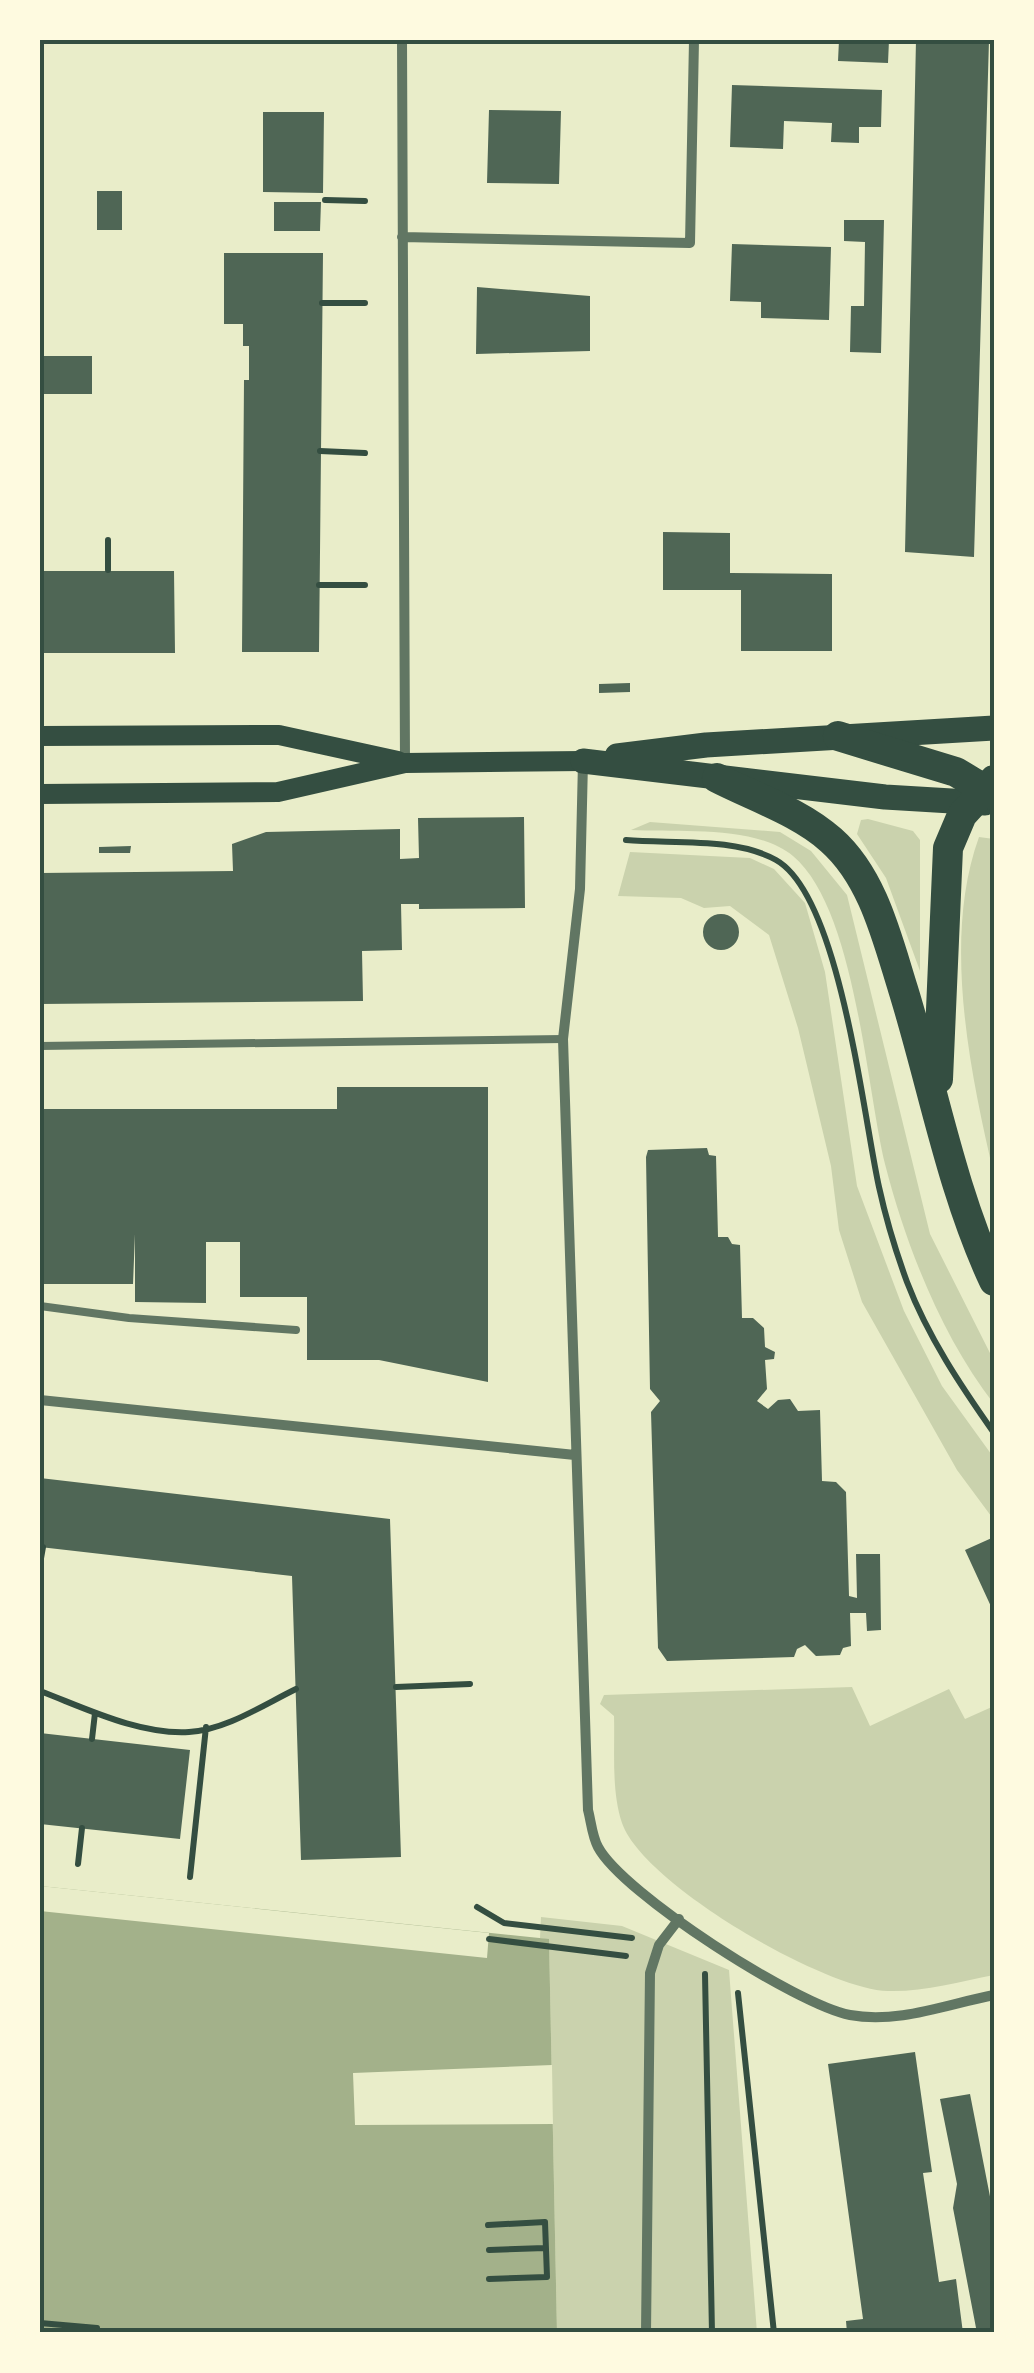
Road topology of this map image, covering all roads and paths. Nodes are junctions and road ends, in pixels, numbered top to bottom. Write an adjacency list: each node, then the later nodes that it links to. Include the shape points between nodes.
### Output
1 (402, 40): 5 (street)
2 (694, 40): 5 (street, via 690,243)
3 (325, 200): 4 (path)
4 (366, 201)
5 (402, 237): 18 (street)
6 (322, 303): 7 (path)
7 (365, 303)
8 (320, 452): 9 (path)
9 (365, 453)
10 (108, 540): 11 (path)
11 (108, 570)
12 (364, 584): 13 (path)
13 (320, 585)
14 (994, 728): 16 (main road)
15 (40, 736): 18 (main road, via 279,735)
16 (838, 736): 17 (main road); 21 (highway, via 956,772)
17 (582, 761): 18 (main road); 19 (main road); 23 (street, via 580,889)
18 (405, 763): 20 (main road, via 278,792)
19 (717, 778): 21 (main road); 25 (highway, via 808,823 846,854 874,904)
20 (40, 794)
21 (987, 794): 25 (highway, via 954,832 944,877)
22 (626, 840): 30 (path, via 750,850 778,861 801,883 835,967 880,1192 908,1284 949,1367)
23 (563, 1039): 24 (lane); 31 (street)
24 (40, 1046)
25 (938, 1102): 26 (highway, via 956,1179)
26 (994, 1280)
27 (40, 1306): 28 (lane)
28 (296, 1330)
29 (40, 1400): 31 (street)
30 (994, 1434)
31 (574, 1455): 45 (street, via 588,1810 598,1846 618,1872)
32 (43, 1547): 33 (path)
33 (40, 1564)
34 (470, 1684): 35 (path)
35 (396, 1687)
36 (296, 1690): 39 (path)
37 (40, 1691): 38 (path)
38 (95, 1712): 39 (path, via 149,1727); 40 (path)
39 (206, 1728): 43 (path)
40 (92, 1739)
41 (82, 1828): 42 (path)
42 (78, 1864)
43 (190, 1877)
44 (477, 1906): 45 (path, via 504,1923 630,1939)
45 (679, 1919): 47 (street); 58 (street, via 659,1945 650,1973); 59 (path, via 705,1971)
46 (488, 1938): 48 (path)
47 (730, 1952): 49 (street, via 812,2004 852,2016 898,2016); 60 (path)
48 (635, 1957)
49 (994, 1995)
50 (488, 2225): 51 (path, via 545,2222)
51 (546, 2248): 52 (path); 53 (path, via 547,2277)
52 (489, 2250)
53 (489, 2279)
54 (41, 2323): 56 (path); 57 (path)
55 (98, 2328): 56 (path)
56 (88, 2330)
57 (41, 2333)
58 (646, 2333)
59 (712, 2333)
60 (774, 2333)

